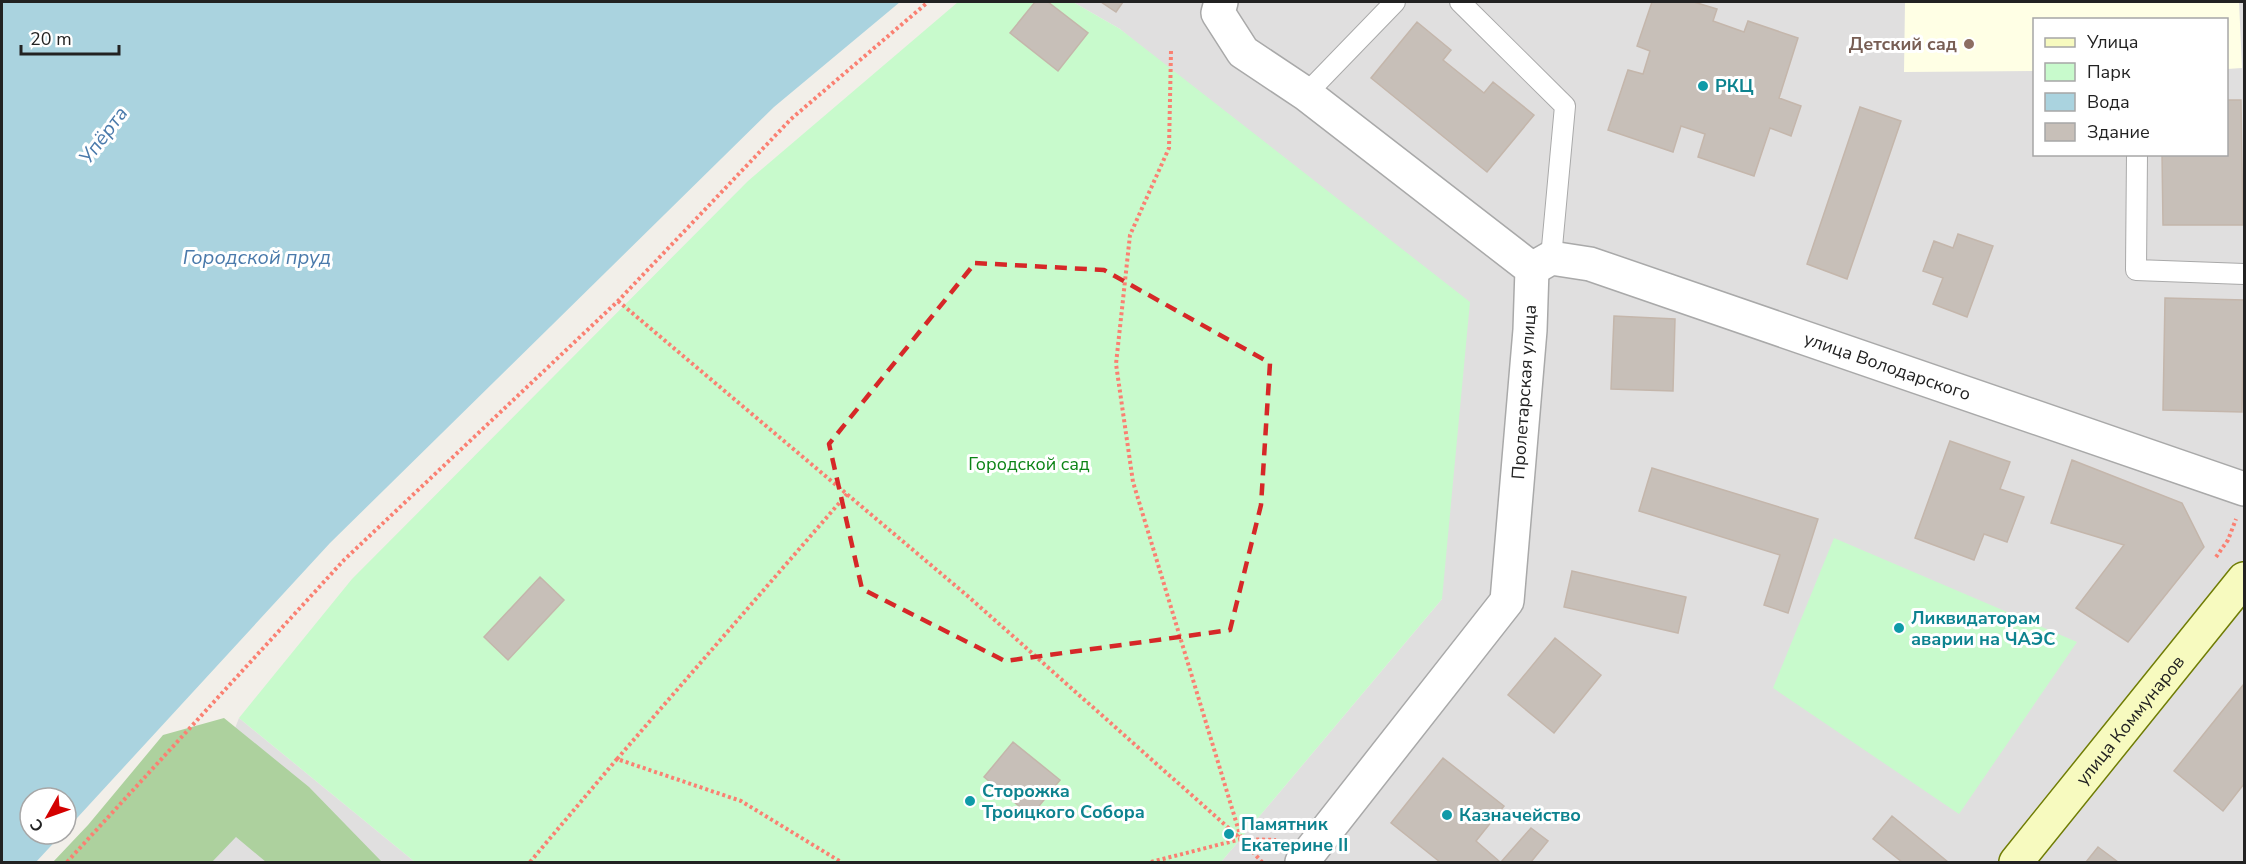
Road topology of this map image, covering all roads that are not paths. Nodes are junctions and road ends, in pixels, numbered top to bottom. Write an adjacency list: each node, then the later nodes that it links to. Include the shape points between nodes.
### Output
1 (1221, 2): 4 (street, via 1218,13 1243,52)
2 (1395, 2): 4 (lane)
3 (1460, 2): 6 (lane, via 1565,106)
4 (1306, 94): 6 (street)
5 (2137, 156): 7 (lane, via 2136,270)
6 (1542, 263): 8 (street, улица Володарского, via 1590,264); 10 (street, Пролетарская улица, via 1530,330 1507,601)
7 (2244, 274)
8 (2244, 489)
9 (2244, 579): 11 (main road, улица Коммунаров)
10 (1302, 862)
11 (2016, 862)

